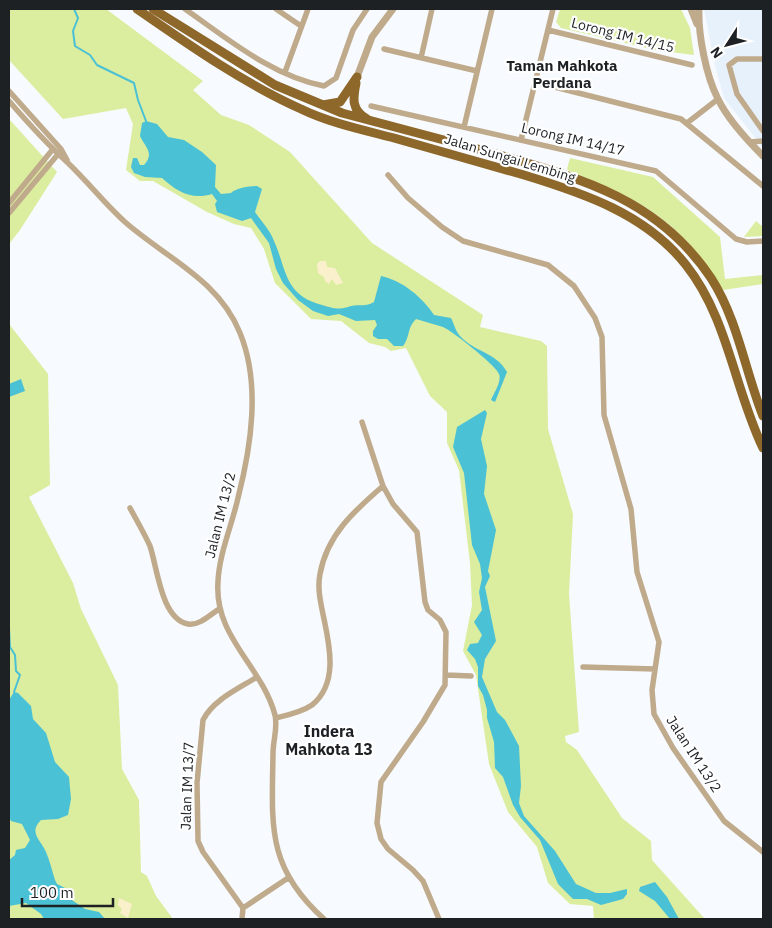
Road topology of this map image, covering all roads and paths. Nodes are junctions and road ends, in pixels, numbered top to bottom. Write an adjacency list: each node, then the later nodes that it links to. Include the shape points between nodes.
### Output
1 (137, 9): 47 (main road, Jalan Sungai Lembing, via 219,64 301,109 338,123 560,186 602,202 645,227 685,264 712,305)
2 (153, 9): 27 (main road, Jalan Sungai Lembing, via 275,85)
3 (185, 9): 21 (street, via 260,60)
4 (276, 9): 13 (street)
5 (308, 9): 13 (street)
6 (367, 9): 21 (street, via 354,30 333,81 324,86)
7 (393, 9): 22 (street, via 372,37)
8 (432, 9): 17 (street)
9 (492, 9): 20 (street)
10 (553, 9): 15 (street)
11 (691, 9): 14 (street)
12 (699, 9): 14 (street)
13 (301, 26): 21 (street)
14 (700, 29): 25 (street, via 706,64)
15 (548, 30): 19 (street, Lorong IM 14/15); 23 (street)
16 (384, 49): 17 (street)
17 (421, 58): 20 (street)
18 (763, 58): 32 (street, via 737,58 729,65 737,94)
19 (692, 65)
20 (477, 71): 31 (street)
21 (284, 72)
22 (357, 78): 27 (main road, via 340,102); 29 (main road, via 354,104)
23 (535, 82): 30 (street); 33 (street)
24 (9, 91): 36 (street, Jalan IM 13/2)
25 (718, 99): 30 (street); 34 (street)
26 (9, 101): 37 (street, Jalan IM 13/2)
27 (318, 104): 29 (main road, Jalan Sungai Lembing)
28 (371, 106): 31 (street, Lorong IM 14/17)
29 (370, 121): 45 (main road, Jalan Sungai Lembing, via 566,174 611,191 655,219 685,247 710,278 726,308)
30 (687, 123): 41 (street)
31 (464, 127): 33 (street, Lorong IM 14/17)
32 (763, 131)
33 (521, 140): 44 (street, Lorong IM 14/17, via 656,171 736,239 747,242)
34 (750, 142): 35 (street); 38 (street)
35 (763, 142)
36 (59, 147): 37 (street); 39 (street, Jalan IM 13/2)
37 (54, 152): 39 (street, Jalan IM 13/2); 42 (street); 43 (street)
38 (763, 156)
39 (67, 162): 50 (street, Jalan IM 13/2, via 124,221 210,288 232,316 240,334 251,386 248,451 219,571)
40 (388, 175): 52 (street, Jalan IM 13/2, via 408,198 464,241 548,265 574,286 595,318 602,337 604,416 631,509 637,572 659,642)
41 (763, 186)
42 (9, 203)
43 (9, 213)
44 (763, 240)
45 (763, 416)
46 (362, 422): 48 (street)
47 (763, 448)
48 (383, 486): 53 (street, via 419,536 425,602 446,632); 56 (street, via 349,517 326,550 319,576 330,661 325,688 306,709)
49 (130, 508): 50 (street, via 150,548 160,591 180,621 196,624)
50 (219, 609): 55 (street, Jalan IM 13/2, via 230,634)
51 (583, 667): 52 (street)
52 (655, 669): 57 (street, Jalan IM 13/2, via 651,702 660,727 724,821)
53 (446, 675): 54 (street); 62 (street, via 442,694 381,782 377,824 388,849 423,881)
54 (471, 676)
55 (257, 677): 56 (street, Jalan IM 13/2); 59 (street, Jalan IM 13/7, via 207,713 197,782 198,842)
56 (276, 718): 58 (street, Jalan IM 13/2, via 272,790 274,829)
57 (763, 852)
58 (288, 878): 59 (street); 61 (street, Jalan IM 13/2)
59 (242, 908): 60 (street)
60 (242, 919)
61 (324, 919)
62 (439, 919)

